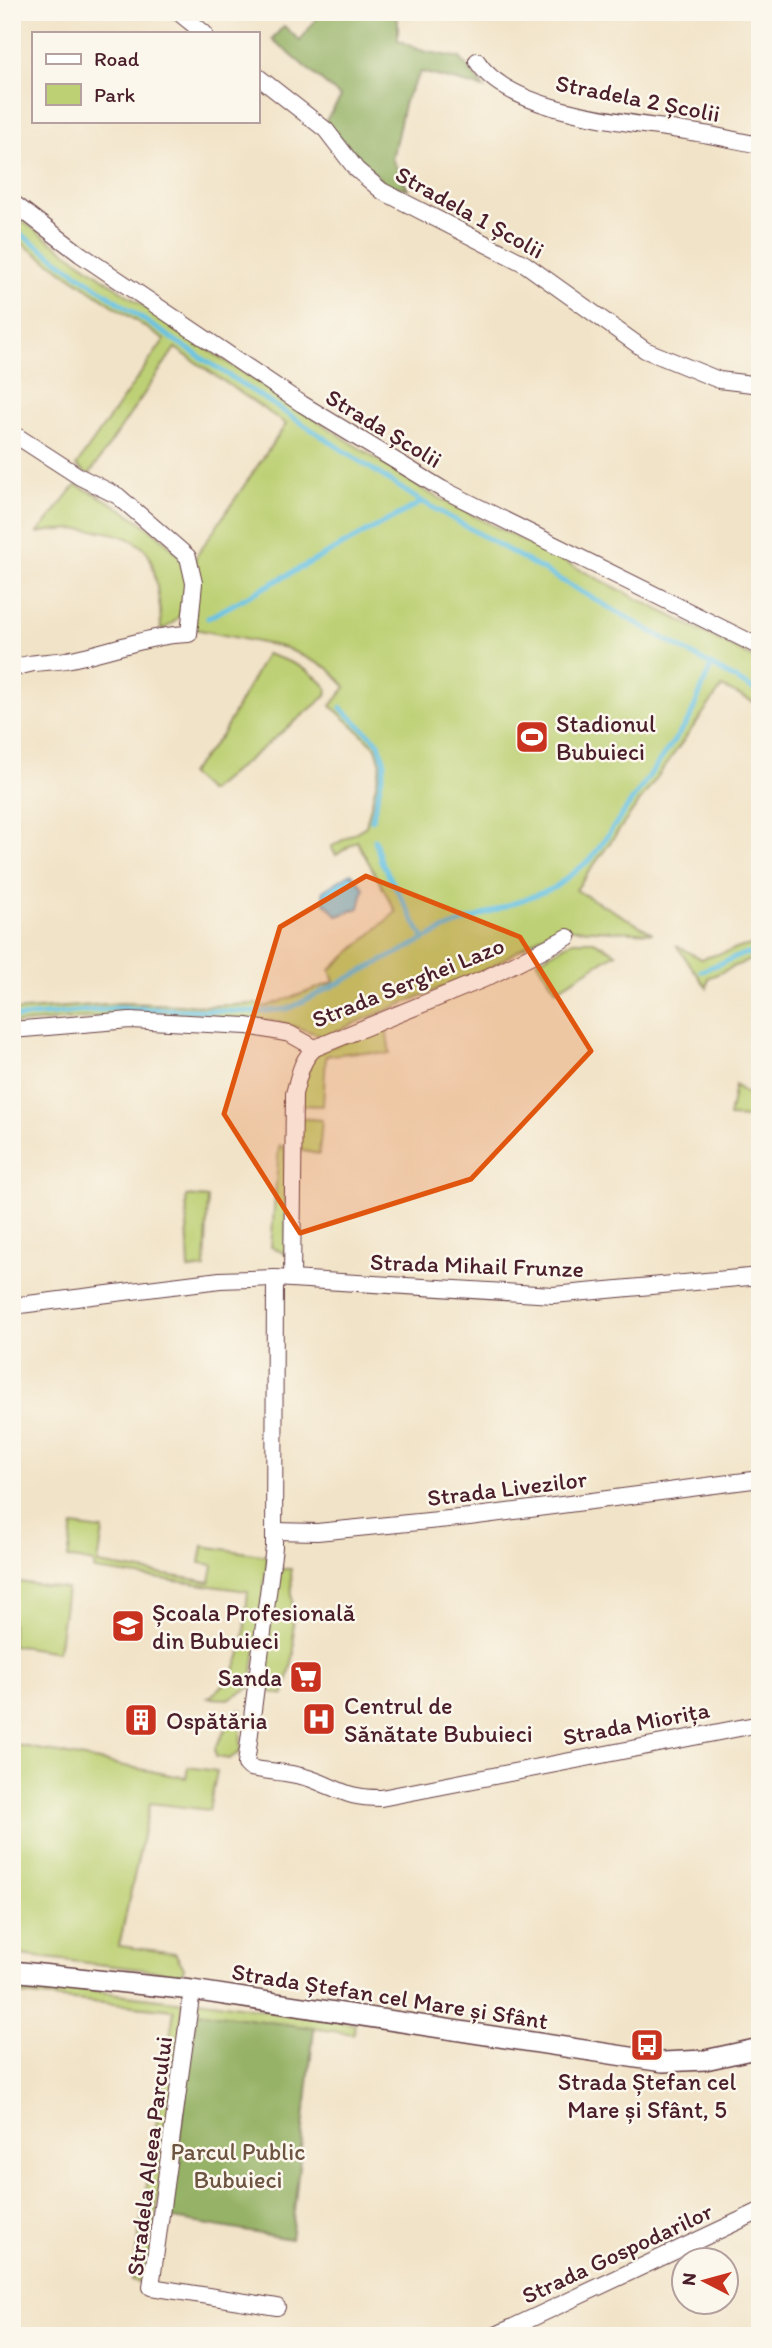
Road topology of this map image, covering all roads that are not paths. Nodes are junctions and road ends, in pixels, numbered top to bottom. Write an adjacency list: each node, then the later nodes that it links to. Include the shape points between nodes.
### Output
1 (178, 12): 2 (street)
2 (203, 32)
3 (477, 61): 5 (street, Stradela 2 Școlii, via 507,87 549,107)
4 (259, 78): 7 (street, Stradela 1 Școlii, via 326,130 356,169 394,198 525,264 645,350 719,380)
5 (760, 145)
6 (12, 202): 9 (street, Strada Școlii, via 80,254 302,404 410,470)
7 (760, 385)
8 (12, 433): 10 (street, via 118,496 188,557 194,583 189,634 168,634 100,653)
9 (760, 647)
10 (12, 669)
11 (568, 937): 13 (street, Strada Serghei Lazo, via 484,979)
12 (12, 1030): 13 (street, Strada Serghei Lazo, via 130,1020 247,1026 290,1034)
13 (315, 1048): 15 (street, via 301,1066 294,1094)
14 (760, 1276): 15 (street, Strada Mihail Frunze, via 553,1295)
15 (284, 1279): 16 (street, Strada Mihail Frunze, via 182,1283); 18 (street)
16 (12, 1306)
17 (760, 1479): 18 (street, Strada Livezilor)
18 (275, 1539): 19 (street, Strada Miorița, via 246,1756 250,1768 313,1779 359,1798 381,1798)
19 (760, 1724)
20 (12, 1971): 21 (street, Strada Ștefan cel Mare și Sfânt)
21 (192, 1990): 22 (street, Strada Ștefan cel Mare și Sfânt, via 663,2062 705,2060); 24 (street, Stradela Aleea Parcului, via 151,2287)
22 (760, 2048)
23 (760, 2211): 25 (street, Strada Gospodarilor)
24 (277, 2307)
25 (494, 2336)

